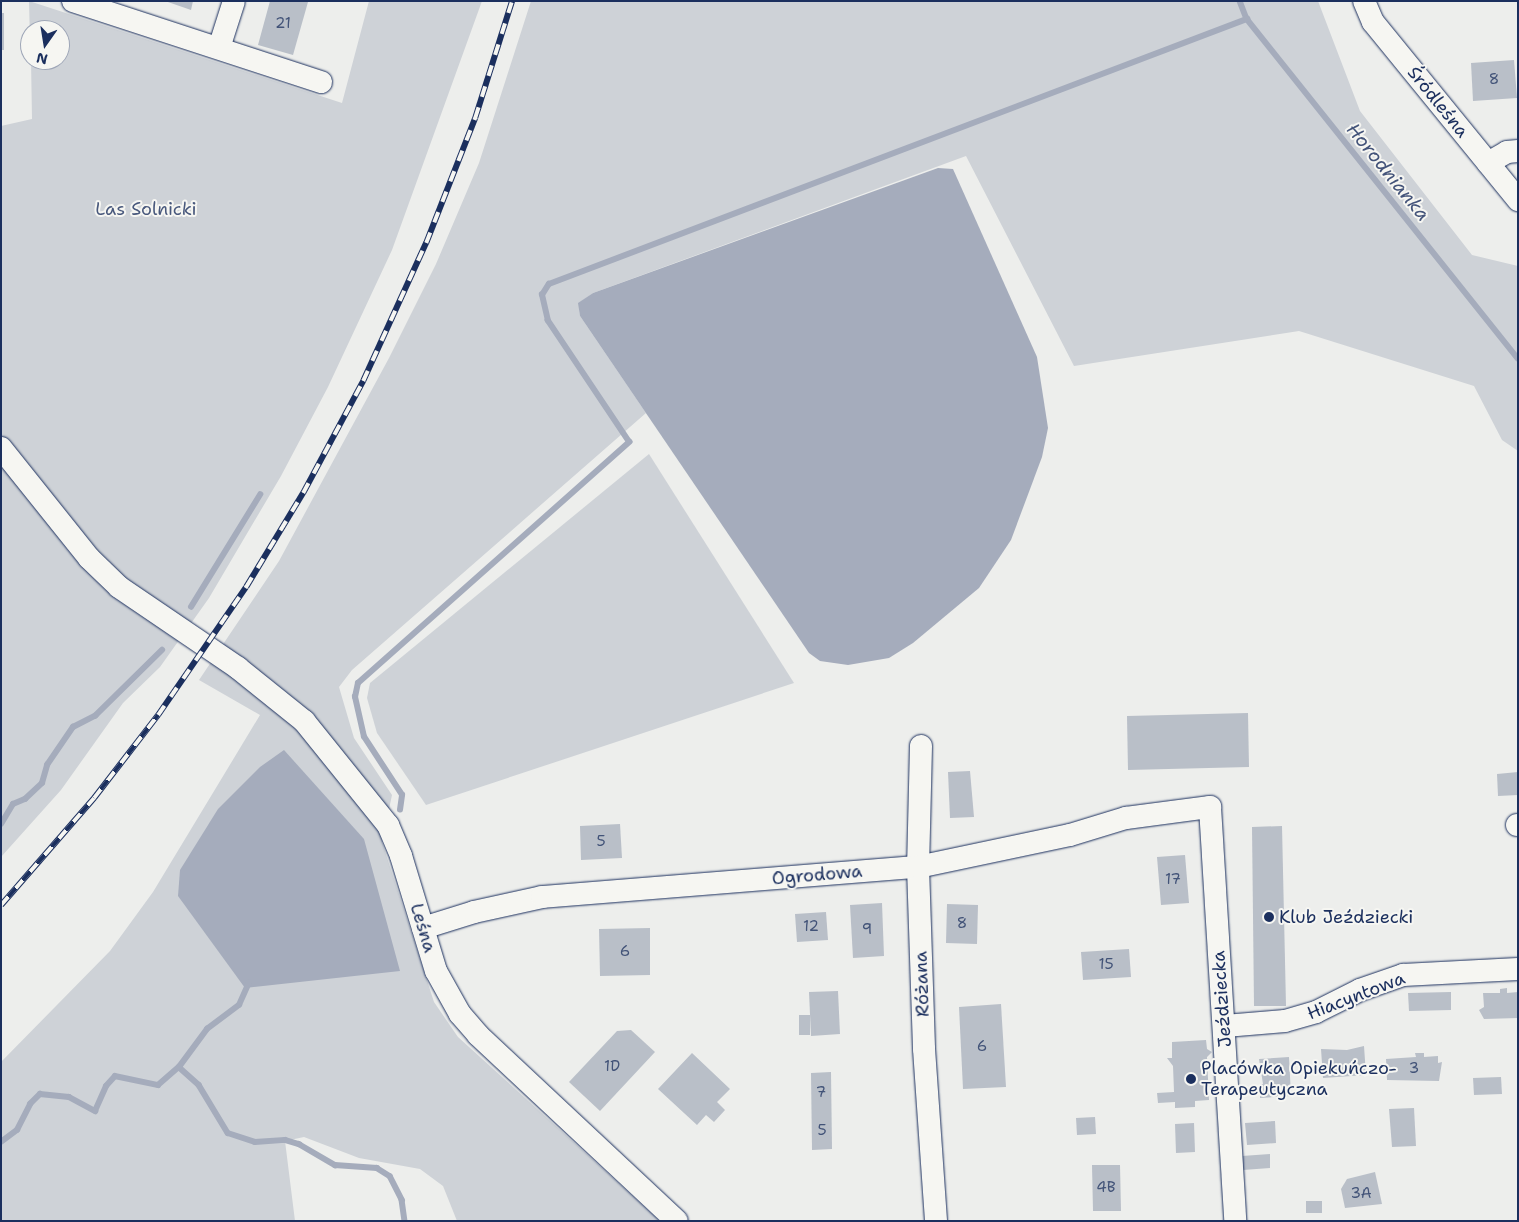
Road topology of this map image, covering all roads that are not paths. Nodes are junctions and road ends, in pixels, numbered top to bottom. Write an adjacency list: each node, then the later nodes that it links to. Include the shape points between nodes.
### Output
1 (73, 1): 4 (street)
2 (234, 1): 4 (street)
3 (1364, 1): 7 (street, Śródleśna, via 1373,22)
4 (219, 48): 5 (street)
5 (321, 82)
6 (1518, 151): 7 (street, via 1507,152)
7 (1488, 163): 8 (street, Śródleśna)
8 (1518, 200)
9 (1, 448): 13 (street, Leśna, via 89,558 119,587 292,709 388,825)
10 (921, 746): 12 (street, Różana)
11 (1210, 807): 12 (street, Ogrodowa, via 1126,818 1070,835); 15 (street, Jeździecka)
12 (918, 867): 13 (street, Ogrodowa, via 542,897 474,912); 17 (street, Różana, via 924,1049)
13 (423, 928): 16 (street, Leśna, via 447,994 478,1035)
14 (1518, 969): 15 (street, Hiacyntowa, via 1403,975 1360,990 1316,1012 1284,1021)
15 (1224, 1026): 18 (street, Jeździecka)
16 (677, 1221)
17 (936, 1221)
18 (1235, 1221)

